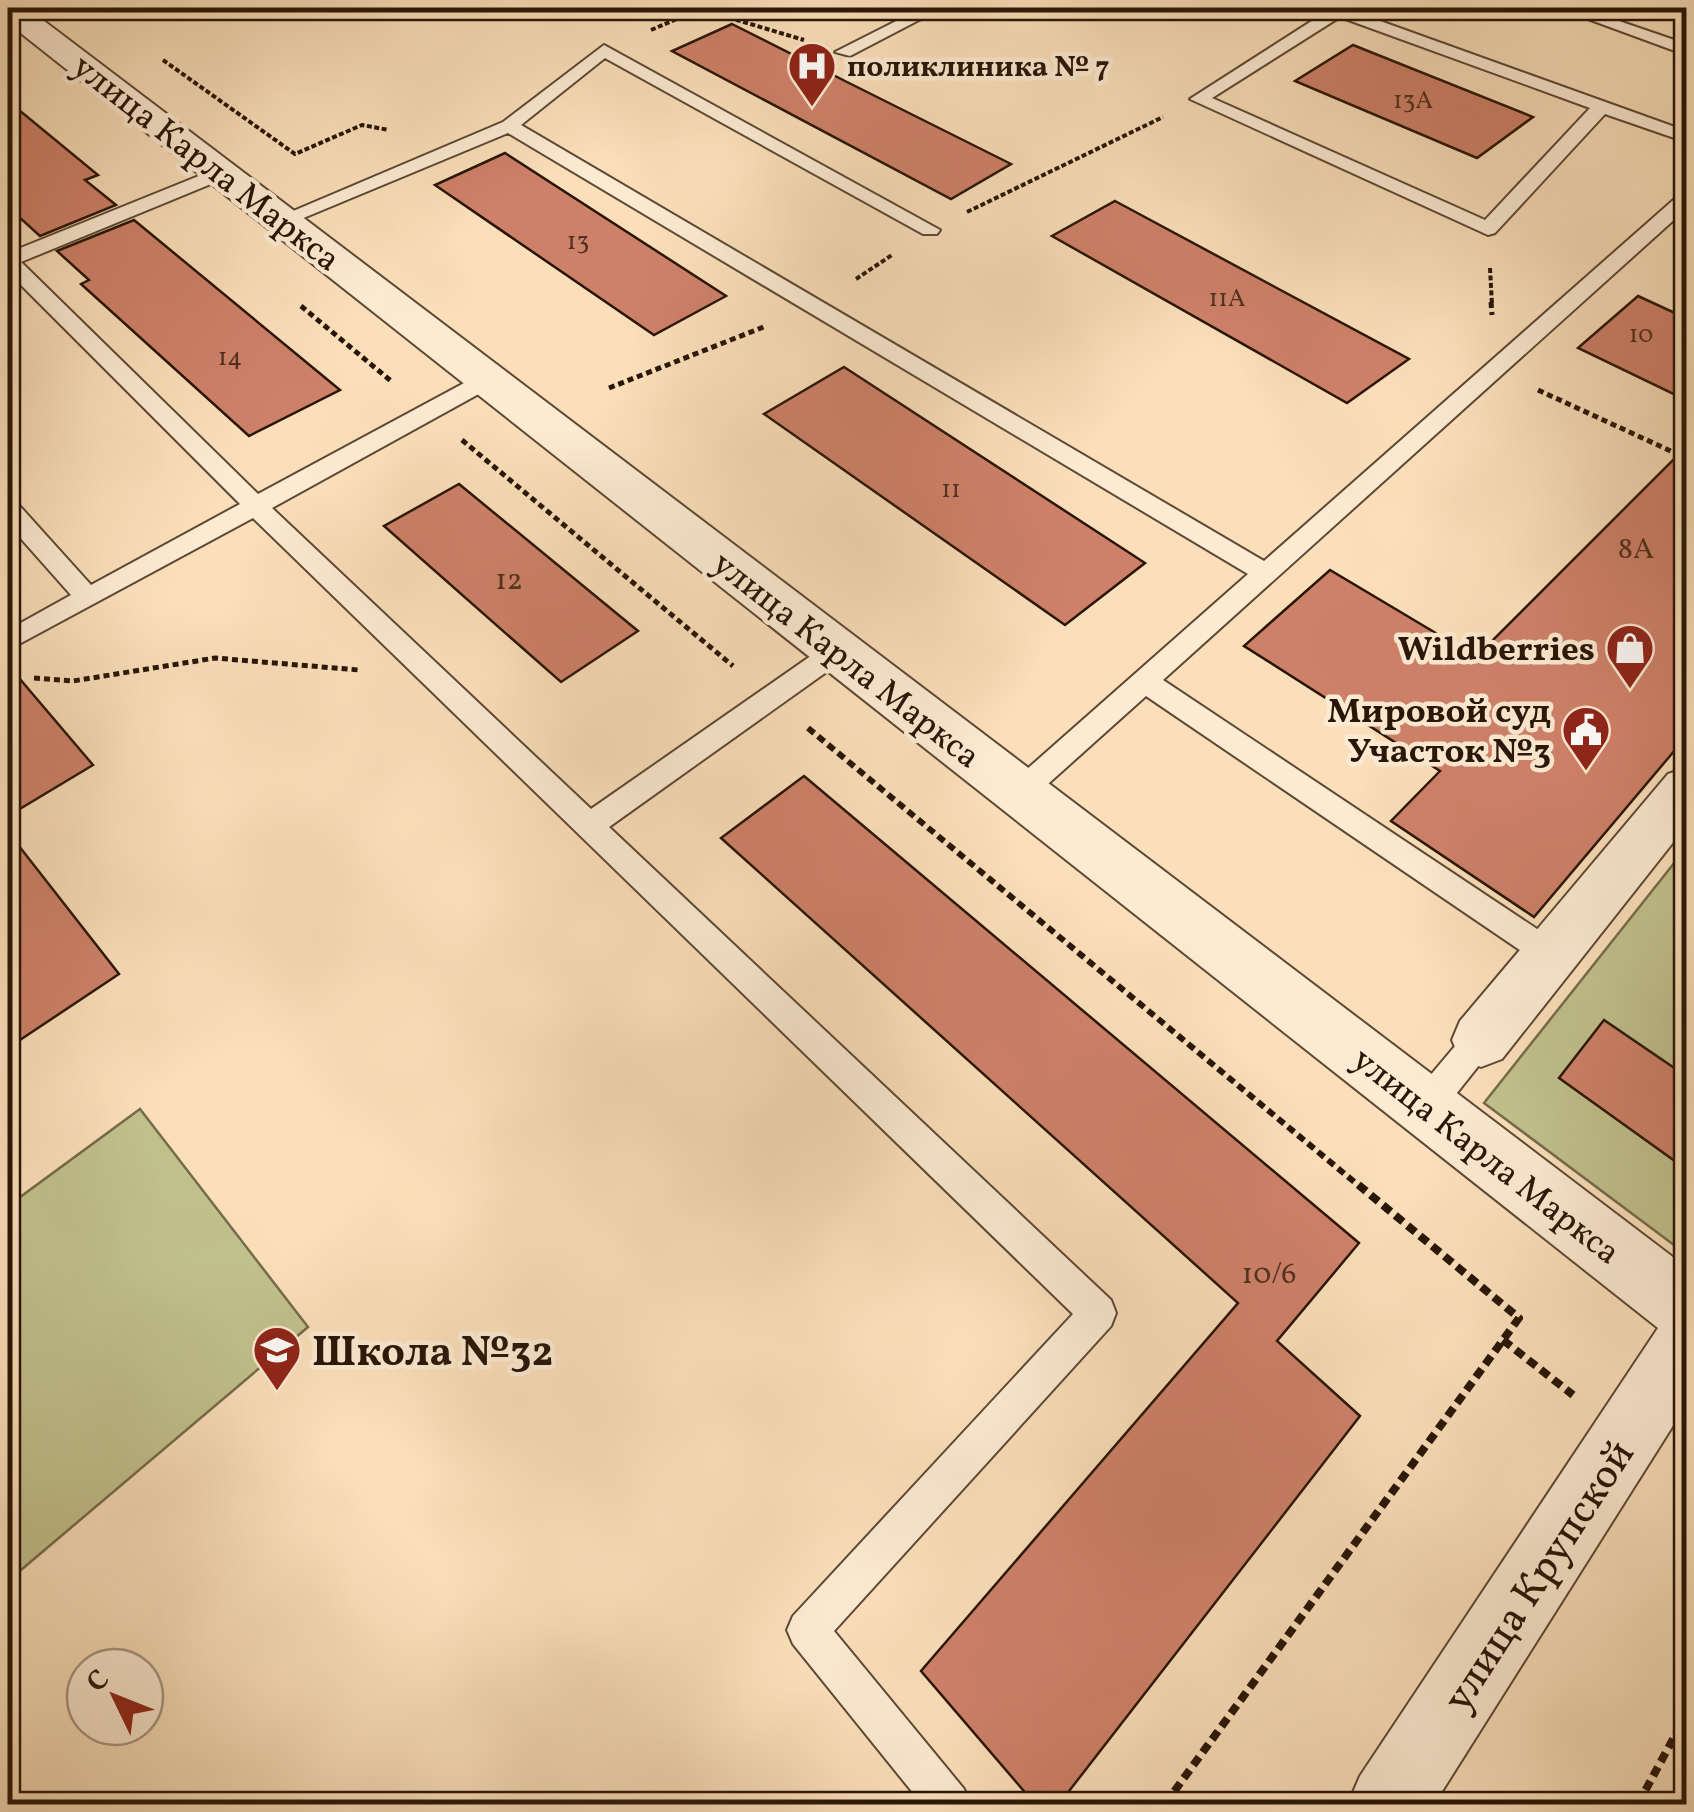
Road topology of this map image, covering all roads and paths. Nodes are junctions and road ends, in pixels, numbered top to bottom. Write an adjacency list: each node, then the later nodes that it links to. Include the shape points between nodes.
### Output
1 (8, 8): 13 (street, улица Карла Маркса)
2 (700, 8): 8 (path)
3 (934, 8): 8 (lane)
4 (1566, 8): 6 (lane)
5 (1341, 9): 9 (lane); 9 (lane, via 1200,99 1488,228)
6 (1686, 50)
7 (152, 52): 12 (path)
8 (844, 52)
9 (1602, 106): 11 (lane)
10 (508, 126): 15 (lane); 16 (lane, via 604,50); 23 (lane)
11 (1686, 137)
12 (295, 154)
13 (220, 173): 15 (street, улица Карла Маркса); 17 (lane)
14 (1686, 199): 23 (lane)
15 (282, 220): 19 (street, улица Карла Маркса)
16 (930, 230)
17 (8, 260): 21 (lane)
18 (290, 298): 20 (path)
19 (487, 380): 20 (lane); 26 (street, улица Карла Маркса)
20 (428, 412): 21 (lane); 30 (path)
21 (255, 506): 24 (lane); 27 (lane)
22 (8, 510): 24 (lane)
23 (1265, 573): 29 (lane)
24 (88, 598): 25 (lane)
25 (8, 641)
26 (837, 652): 30 (lane); 32 (street, улица Карла Маркса)
27 (428, 673): 28 (path, via 214,658 73,681); 33 (lane)
28 (24, 678)
29 (1144, 681): 32 (lane); 34 (lane)
30 (772, 698): 33 (lane); 41 (path, via 1519,1318)
31 (1686, 790): 34 (street)
32 (1019, 793): 36 (street, улица Карла Маркса)
33 (589, 826): 40 (lane, via 1098,1313 807,1630)
34 (1550, 954): 35 (street); 36 (lane)
35 (1481, 1040)
36 (1425, 1107): 37 (street, улица Карла Маркса)
37 (1686, 1308)
38 (1686, 1345): 42 (street, улица Крупской)
39 (1686, 1715): 43 (path)
40 (949, 1804)
41 (1164, 1804)
42 (1388, 1804)
43 (1638, 1804)

